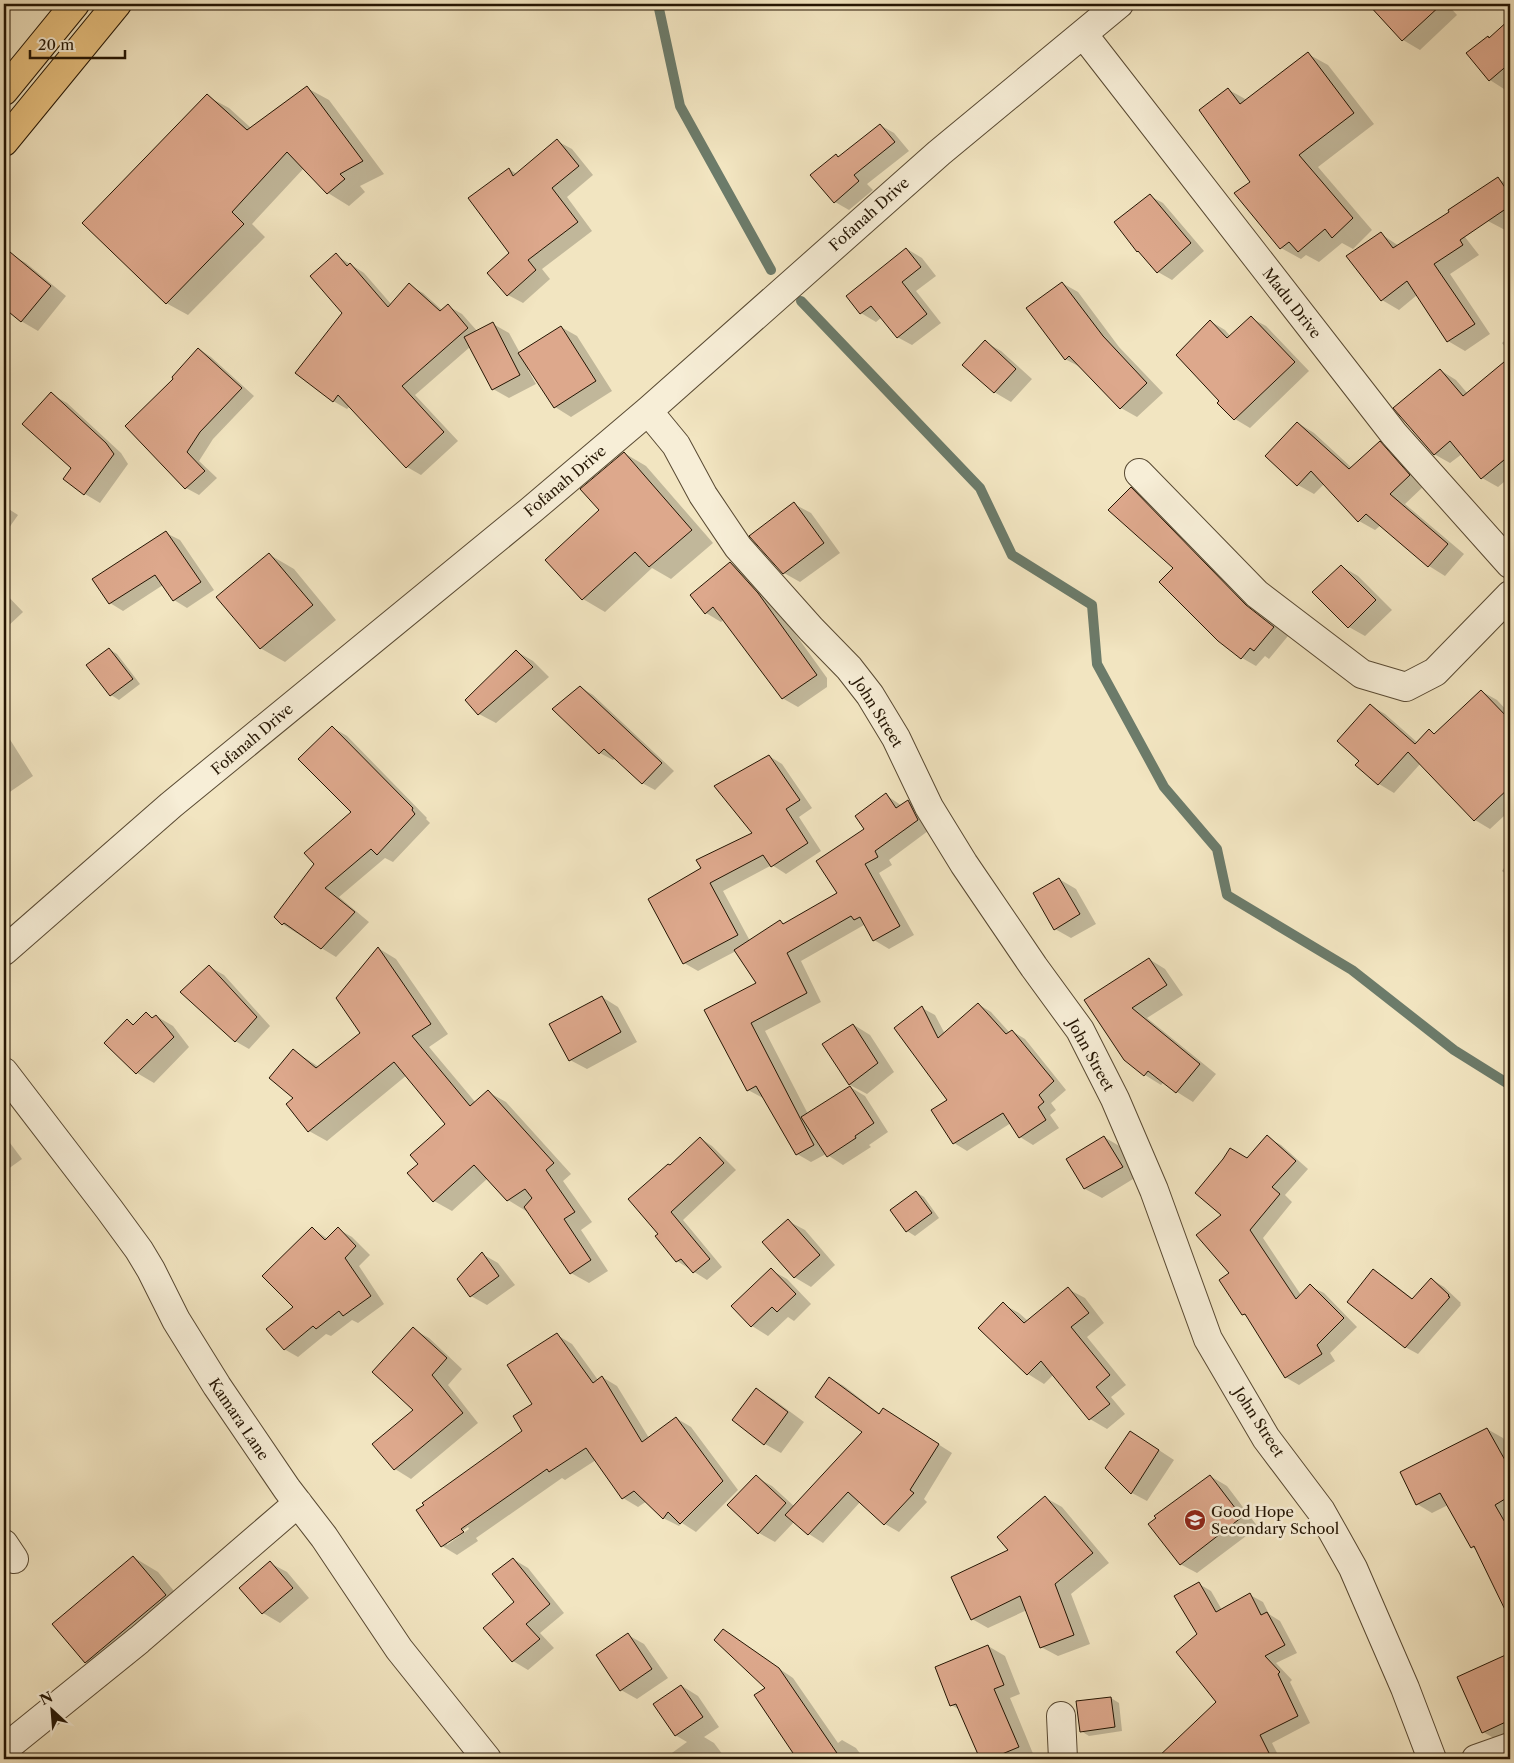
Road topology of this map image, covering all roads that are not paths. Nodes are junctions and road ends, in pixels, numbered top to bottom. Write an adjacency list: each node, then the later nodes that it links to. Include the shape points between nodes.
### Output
1 (74, 4): 5 (highway)
2 (116, 4): 6 (highway)
3 (1119, 4): 4 (street, Fofanah Drive)
4 (1084, 34): 7 (street, Fofanah Drive, via 939,153); 9 (street, Madu Drive, via 1394,434)
5 (4, 91)
6 (4, 142)
7 (648, 411): 11 (street, Fofanah Drive, via 171,806); 19 (street, John Street, via 676,445 703,495 738,547 870,695 896,738 929,807 964,864 1080,1030 1115,1098 1154,1190 1208,1339 1266,1438 1321,1511 1348,1560 1405,1688)
8 (1139, 473): 10 (street, via 1257,594 1362,674 1406,687 1435,672)
9 (1510, 564)
10 (1510, 595)
11 (4, 951)
12 (4, 1072): 13 (street, Kamara Lane, via 139,1250 176,1320 217,1386)
13 (298, 1503): 16 (street, via 139,1640); 17 (street, Kamara Lane, via 399,1649)
14 (1061, 1716): 18 (street)
15 (1510, 1746): 20 (street)
16 (4, 1749)
17 (487, 1759)
18 (1062, 1759)
19 (1432, 1759)
20 (1476, 1759)

